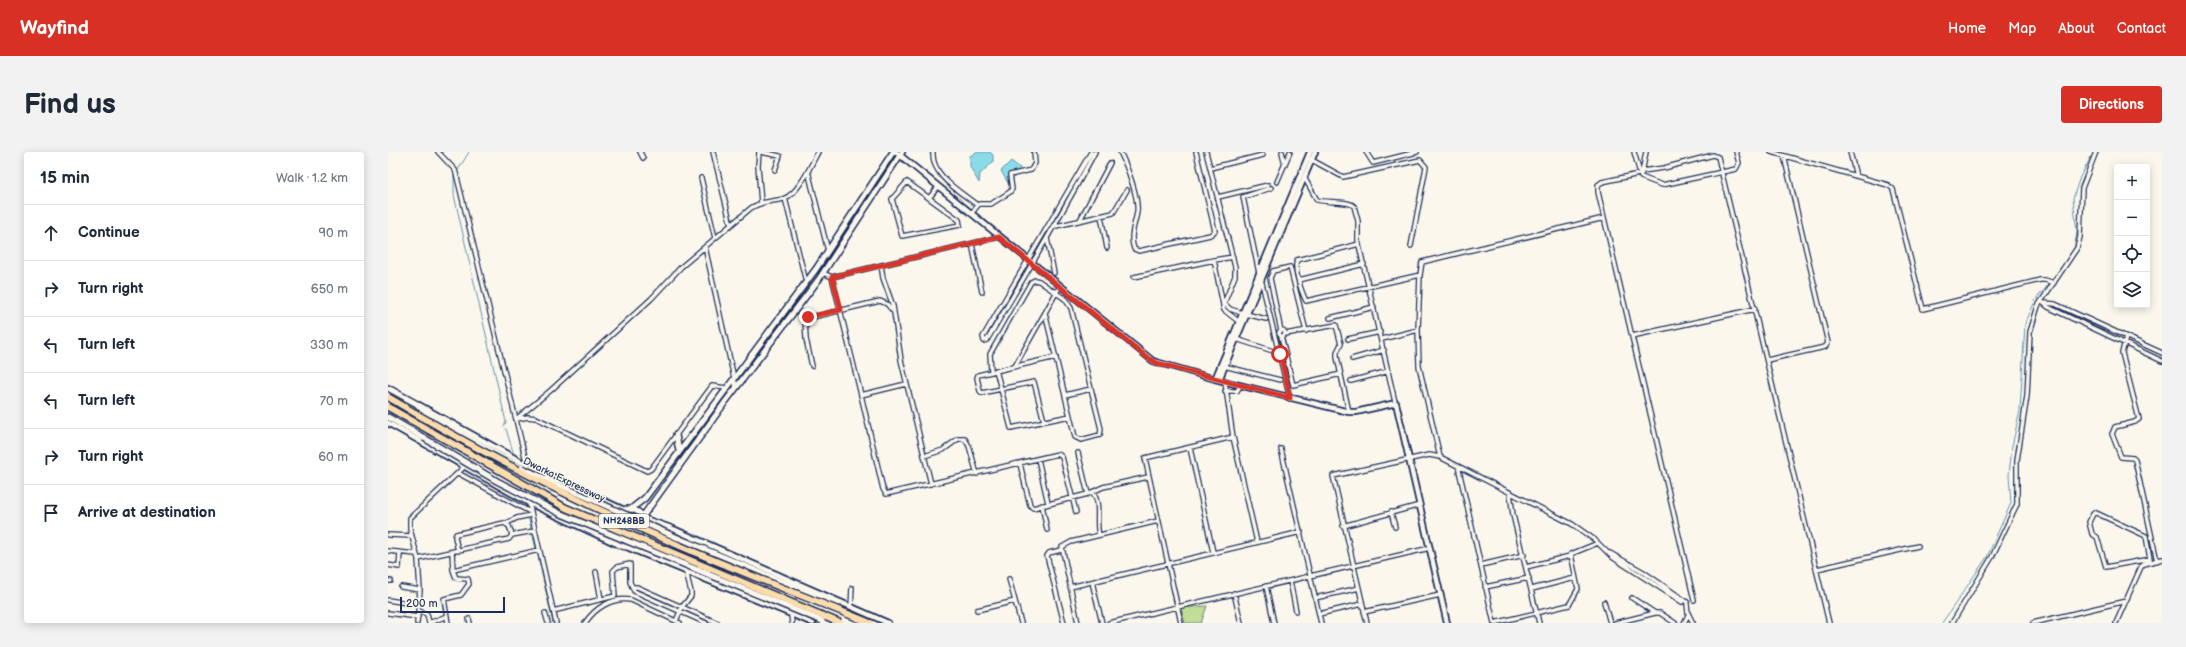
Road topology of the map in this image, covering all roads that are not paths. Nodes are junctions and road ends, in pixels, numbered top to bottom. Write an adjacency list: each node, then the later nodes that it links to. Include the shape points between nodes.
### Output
1 (438, 152): 144 (street, via 455,170)
2 (640, 152): 29 (street)
3 (713, 152): 53 (street)
4 (760, 152): 25 (street); 47 (street, via 758,166)
5 (818, 152): 35 (street)
6 (933, 152): 48 (street, via 934,163 940,173)
7 (1034, 152): 48 (street, via 1034,168 1010,175 1010,192 991,204)
8 (1091, 152): 65 (street)
9 (1095, 152): 54 (street)
10 (1120, 152): 11 (street, via 1129,174 1136,203 1137,213 1132,228 1132,240 1134,249 1139,251 1215,231)
11 (1196, 152)
12 (1206, 152): 33 (street)
13 (1282, 152): 32 (street)
14 (1290, 152): 32 (street)
15 (1310, 152): 30 (street)
16 (1315, 152): 30 (street)
17 (1366, 152): 18 (street, via 1373,163)
18 (1417, 152)
19 (1634, 152): 37 (street)
20 (1646, 152): 37 (street)
21 (1736, 152): 36 (street, via 1738,168)
22 (1771, 152): 28 (street)
23 (1850, 152): 39 (street)
24 (2096, 152): 81 (street, via 2082,188 2080,237 2077,248)
25 (778, 153): 34 (street, via 780,157)
26 (897, 153): 42 (street); 63 (main road); 72 (main road)
27 (1263, 155): 33 (street)
28 (1784, 156): 39 (street); 112 (street, via 1828,344 1825,347)
29 (643, 158)
30 (1309, 159): 38 (street); 60 (street, via 1343,177 1420,160 1426,167); 75 (street)
31 (1110, 162): 52 (street)
32 (1284, 165): 41 (street)
33 (1210, 168): 44 (street)
34 (775, 170)
35 (808, 170): 45 (street, via 795,190); 63 (street)
36 (1723, 172): 37 (street, via 1662,185); 37 (street, via 1716,155); 89 (street)
37 (1640, 174): 51 (street, via 1598,185)
38 (1304, 176): 59 (street, via 1317,200 1349,203 1354,206 1358,221); 70 (street)
39 (1856, 176): 81 (street, via 1893,189 1923,309 2040,280)
40 (701, 178): 56 (street)
41 (1277, 182)
42 (938, 187): 46 (street); 49 (street)
43 (1127, 190): 50 (street, via 1116,210)
44 (1218, 197): 64 (street); 75 (street, via 1269,187 1243,196)
45 (785, 198): 47 (street); 80 (street)
46 (929, 198): 46 (street, via 959,220 960,225 902,236 893,203 894,196 905,183 910,182)
47 (761, 203): 53 (street)
48 (977, 205): 49 (street)
49 (971, 214): 55 (street)
50 (1101, 216): 52 (street); 62 (street)
51 (1604, 218): 74 (street, via 1424,260); 101 (street)
52 (1080, 220): 54 (street)
53 (731, 225): 56 (street)
54 (1056, 226): 57 (street)
55 (999, 237): 58 (street); 65 (street)
56 (715, 238): 61 (street)
57 (1047, 238): 67 (street); 73 (street)
58 (972, 244): 69 (street); 84 (street)
59 (1359, 244): 68 (street); 79 (street, via 1299,259 1295,262)
60 (1411, 246)
61 (705, 247): 121 (street); 144 (street, via 550,391)
62 (1107, 248)
63 (828, 251): 80 (main road)
64 (1232, 257): 66 (street); 87 (street, via 1235,276)
65 (1028, 259): 67 (street); 67 (street, via 983,337 984,341)
66 (1214, 260): 77 (street); 87 (street)
67 (1032, 263): 82 (street)
68 (1364, 264): 79 (street); 83 (street)
69 (881, 265): 76 (street); 91 (street)
70 (1265, 269): 71 (street); 75 (street)
71 (1272, 272): 78 (street); 98 (street, via 1291,267)
72 (823, 273): 76 (street); 128 (main road)
73 (1054, 273)
74 (1420, 275): 83 (street); 97 (street)
75 (1261, 276): 78 (street); 93 (street); 137 (street)
76 (832, 277): 90 (street)
77 (1134, 277)
78 (1270, 278): 100 (street, via 1280,334)
79 (1299, 280): 83 (street, via 1308,302)
80 (806, 282): 121 (main road)
81 (2054, 283): 86 (street)
82 (1060, 286): 85 (street); 122 (street, via 1153,361)
83 (1369, 287): 88 (street)
84 (982, 292)
85 (1056, 293): 92 (street); 119 (street, via 1035,280 1031,282 990,354); 132 (street, via 1068,302 1071,308)
86 (2043, 302): 102 (street, via 2055,304); 106 (street, via 2048,307); 304 (street, via 2034,318 2029,339 2027,396 2017,460 2017,504 1995,552)
87 (1224, 305): 93 (street); 96 (street, via 1229,316)
88 (1374, 307): 94 (street); 99 (street)
89 (1754, 309): 101 (street); 112 (street)
90 (841, 310): 91 (street, via 880,302 887,304); 114 (street, via 808,317 804,321); 134 (street)
91 (894, 312): 126 (street)
92 (1045, 313): 110 (street); 115 (street)
93 (1244, 314): 95 (street); 96 (street); 103 (street)
94 (1330, 318)
95 (1266, 319)
96 (1238, 322): 122 (street)
97 (1418, 330): 105 (street); 154 (street, via 1420,371)
98 (1306, 331): 100 (street); 120 (street, via 1336,325 1341,344 1337,357)
99 (1380, 332): 104 (street); 105 (street)
100 (1283, 335): 120 (street, via 1293,385)
101 (1632, 336): 240 (street)
102 (2126, 338): 106 (street); 109 (street)
103 (1236, 339): 108 (street); 116 (street)
104 (1348, 339)
105 (1382, 339): 107 (street)
106 (2124, 344): 113 (street); 207 (street, via 2123,355 2139,419 2116,426 2112,434 2121,457 2135,460)
107 (1384, 350): 111 (street); 118 (street)
108 (1273, 351)
109 (2162, 353)
110 (1056, 357): 115 (street); 135 (street)
111 (1352, 359)
112 (1767, 360): 214 (street)
113 (2162, 361)
114 (812, 366)
115 (1016, 366): 117 (street)
116 (1224, 366): 122 (street); 123 (street)
117 (996, 370): 119 (street); 131 (street)
118 (1389, 371): 125 (street); 138 (street)
119 (991, 372): 131 (street, via 977,376 980,391 982,393)
120 (1342, 374): 141 (street)
121 (733, 378): 128 (street); 130 (main road)
122 (1217, 380): 124 (street)
123 (1280, 380)
124 (1225, 382): 127 (street); 133 (street)
125 (1351, 382)
126 (906, 384): 134 (street); 153 (street)
127 (1240, 386): 133 (street, via 1237,391); 137 (street)
128 (736, 387): 177 (main road)
129 (389, 388): 139 (main road)
130 (726, 388): 147 (street, via 712,386); 151 (main road)
131 (1001, 389): 145 (street, via 1034,382); 145 (street, via 1011,428)
132 (1091, 389): 135 (street); 142 (street, via 1101,429 1100,435 1077,439)
133 (1225, 391): 148 (street)
134 (860, 394): 164 (street, via 884,492 889,494)
135 (1065, 395): 142 (street)
136 (388, 398): 283 (highway, Dwarka Expressway / NH248BB, bridge, via 514,467 628,523)
137 (1290, 398): 141 (street)
138 (1395, 402): 141 (street); 156 (street)
139 (417, 404): 158 (street); 245 (main road, bridge, via 425,413 522,468 834,603)
140 (388, 407): 282 (highway, NH248BB, bridge, via 566,508)
141 (1349, 412)
142 (1070, 416): 145 (street)
143 (388, 417): 270 (main road, bridge, via 497,481 559,513)
144 (516, 419): 147 (street, via 536,418 646,471 651,469); 158 (street)
145 (1044, 421)
146 (388, 423): 160 (street)
147 (676, 435): 151 (main road)
148 (1233, 437): 149 (street); 189 (street)
149 (1190, 448): 163 (street, via 1147,457 1144,462); 200 (street)
150 (1281, 449): 184 (street)
151 (679, 451): 173 (main road, via 645,498)
152 (1078, 453): 165 (street)
153 (924, 456): 162 (street, via 943,450 958,439 965,439); 164 (street)
154 (1440, 457): 156 (street, via 1429,455); 159 (street)
155 (1038, 459): 157 (street); 167 (street, via 1060,455); 169 (street)
156 (1409, 460): 171 (street); 180 (street, via 1347,471 1333,476)
157 (1020, 464): 162 (street); 170 (street, via 1030,506 1033,508)
158 (527, 465): 172 (street)
159 (1458, 466): 166 (street); 212 (street)
160 (464, 467): 161 (street); 168 (street)
161 (458, 473): 176 (street); 188 (street, via 412,514 409,522)
162 (977, 474): 164 (street)
163 (1148, 477): 165 (street, via 1103,487); 178 (street)
164 (931, 484)
165 (1090, 493): 167 (street); 187 (street, via 1097,502 1096,524)
166 (1510, 493): 191 (street, via 1572,524); 203 (street)
167 (1072, 498): 169 (street); 174 (street)
168 (526, 502): 176 (street); 190 (street)
169 (1048, 503): 170 (street)
170 (1042, 505): 182 (street)
171 (1420, 505): 175 (street); 194 (street)
172 (622, 509): 173 (main road); 190 (main road, via 609,521 609,534)
173 (631, 509): 177 (main road)
174 (1076, 512)
175 (1391, 512): 180 (street); 181 (street)
176 (530, 513): 179 (street); 183 (street)
177 (644, 517): 193 (main road, via 647,532 645,538); 245 (street)
178 (1158, 521): 187 (street); 209 (street)
179 (507, 523): 186 (street); 195 (street, via 456,534)
180 (1343, 526): 211 (street)
181 (1395, 528)
182 (1047, 530)
183 (534, 531): 186 (street); 196 (street)
184 (1301, 532): 189 (street); 218 (street)
185 (388, 535): 188 (street)
186 (512, 535): 195 (street, via 505,540)
187 (1099, 535): 197 (street, via 1066,544)
188 (412, 536): 202 (street)
189 (1257, 542): 200 (street)
190 (615, 543): 193 (main road)
191 (1598, 543): 204 (street, via 1574,551); 234 (street)
192 (1918, 546): 214 (street)
193 (629, 548): 217 (street)
194 (1430, 548): 211 (street); 235 (street)
195 (458, 550): 199 (street)
196 (538, 550): 215 (street); 256 (street)
197 (1061, 550): 227 (street); 286 (street, via 1049,553 1048,556)
198 (388, 551): 201 (street)
199 (452, 552): 205 (street); 215 (street)
200 (1213, 552): 209 (street)
201 (400, 553): 202 (street); 210 (street, via 399,567)
202 (416, 554): 205 (street)
203 (1524, 555): 212 (street); 213 (street)
204 (1570, 556): 213 (street); 220 (street)
205 (418, 559): 232 (street)
206 (2162, 559): 207 (street)
207 (2157, 561): 208 (street)
208 (2144, 562): 208 (street, via 2106,567 2097,537 2092,534 2090,522 2094,512 2146,536 2150,559); 242 (street)
209 (1168, 563): 223 (street); 251 (street)
210 (388, 566)
211 (1354, 566): 218 (street); 230 (street)
212 (1481, 566): 228 (street)
213 (1526, 567): 219 (street)
214 (1816, 569): 303 (street)
215 (453, 570): 266 (street, via 456,578 468,580 469,584 461,595 444,599)
216 (596, 572): 238 (street)
217 (688, 573): 249 (street, via 691,596); 264 (street)
218 (1310, 576): 222 (street); 236 (street)
219 (1529, 578): 228 (street); 231 (street)
220 (1575, 578): 231 (street); 259 (street, via 1578,589 1569,605)
221 (1009, 579): 241 (street)
222 (1290, 581): 224 (street); 255 (street)
223 (1092, 582): 227 (street); 288 (street)
224 (1266, 586): 233 (street); 292 (street)
225 (401, 587): 232 (street)
226 (632, 587): 238 (street, via 630,564 617,566 612,574 616,594); 246 (street); 252 (street, via 634,591)
227 (1070, 587): 287 (street)
228 (1485, 587): 296 (street)
229 (852, 588): 250 (street)
230 (1359, 588): 236 (street); 247 (street)
231 (1532, 589): 259 (street)
232 (420, 590): 248 (street)
233 (1234, 593): 251 (street); 291 (street)
234 (1673, 594): 244 (street); 265 (street, via 1687,603)
235 (1440, 595): 258 (street); 295 (street)
236 (1315, 598): 262 (street)
237 (1632, 598): 263 (street)
238 (601, 599): 256 (street)
239 (388, 600): 248 (street)
240 (1694, 600)
241 (1015, 601): 253 (street); 285 (street)
242 (2126, 601): 305 (street); 306 (street)
243 (1604, 602): 298 (street)
244 (1682, 602)
245 (842, 603): 250 (street)
246 (675, 604): 249 (street); 252 (street)
247 (1362, 604): 258 (street); 262 (street)
248 (420, 605): 254 (street)
249 (682, 607): 257 (street); 279 (street)
250 (851, 607): 284 (street)
251 (1178, 607): 289 (street); 290 (street)
252 (673, 609): 257 (street); 268 (street)
253 (977, 610)
254 (419, 611): 267 (street); 272 (street, via 427,614)
255 (1296, 611)
256 (553, 612): 275 (street)
257 (680, 612): 269 (street); 278 (street)
258 (1364, 612): 294 (street)
259 (1536, 612): 296 (street); 297 (street)
260 (388, 613): 267 (street)
261 (545, 613): 274 (street)
262 (1319, 614): 293 (street)
263 (1655, 614): 299 (street); 300 (street, via 1660,614)
264 (791, 615): 280 (street); 281 (street)
265 (1688, 615): 301 (street); 302 (street)
266 (447, 616): 272 (street); 273 (street)
267 (418, 617): 271 (street)
268 (669, 618): 269 (street); 276 (street, via 631,600 623,599 612,601 597,609)
269 (676, 621): 277 (street)
270 (824, 622)
271 (417, 623)
272 (429, 623)
273 (448, 623)
274 (548, 623)
275 (556, 623)
276 (586, 623)
277 (680, 623)
278 (706, 623)
279 (718, 623)
280 (792, 623)
281 (813, 623)
282 (840, 623)
283 (870, 623)
284 (888, 623)
285 (1021, 623)
286 (1064, 623)
287 (1078, 623)
288 (1102, 623)
289 (1109, 623)
290 (1182, 623)
291 (1241, 623)
292 (1274, 623)
293 (1320, 623)
294 (1367, 623)
295 (1447, 623)
296 (1494, 623)
297 (1539, 623)
298 (1610, 623)
299 (1615, 623)
300 (1675, 623)
301 (1684, 623)
302 (1693, 623)
303 (1829, 623)
304 (1952, 623)
305 (2032, 623)
306 (2116, 623)

